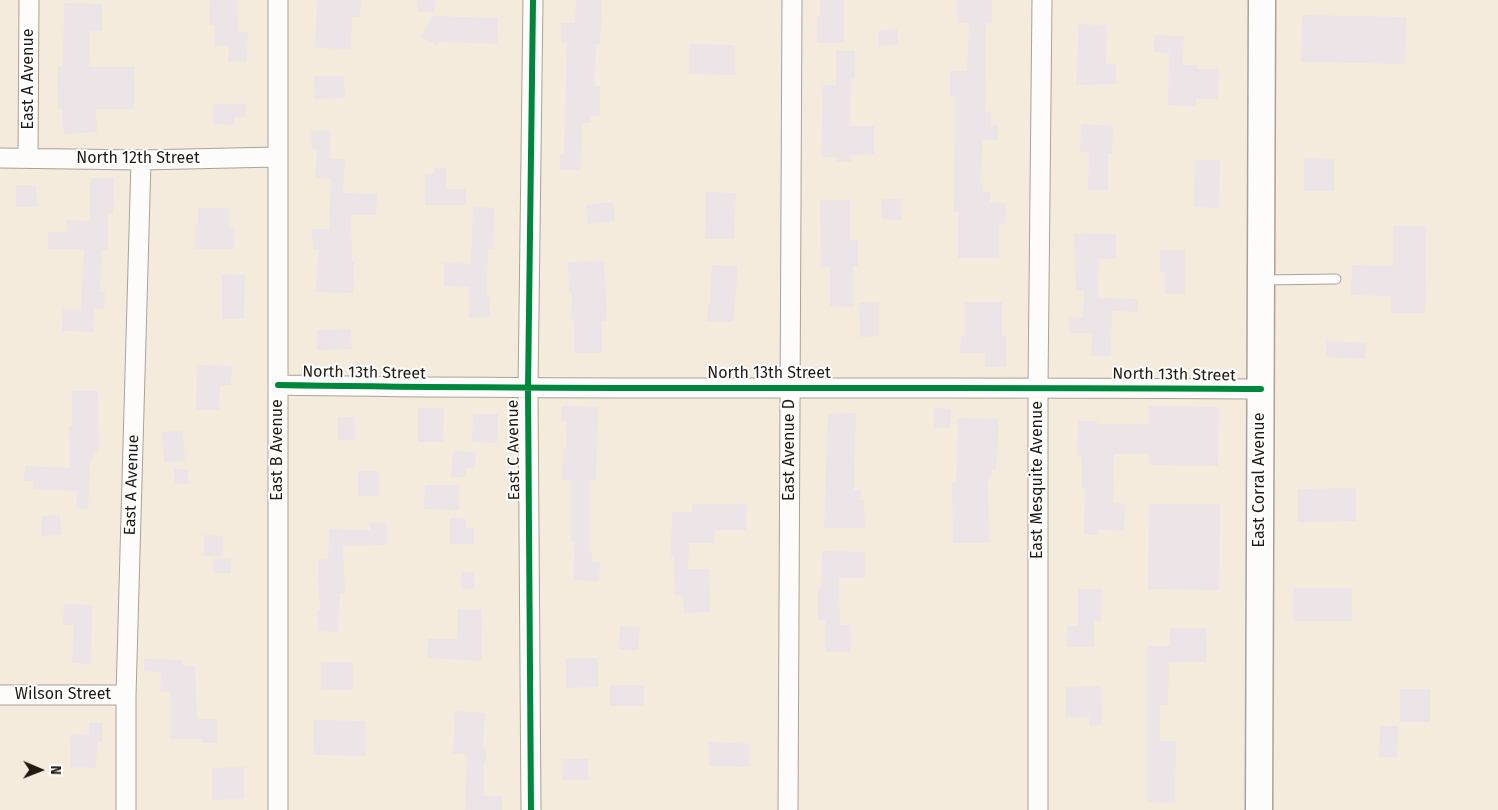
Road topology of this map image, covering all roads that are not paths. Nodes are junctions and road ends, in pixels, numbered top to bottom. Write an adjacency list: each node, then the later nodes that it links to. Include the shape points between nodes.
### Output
1 (29, 0): 9 (street, East A Avenue)
2 (278, 0): 7 (street, East B Avenue)
3 (533, 0): 16 (street, East C Avenue)
4 (792, 0): 15 (street, East Avenue D)
5 (1042, 0): 14 (street, East Mesquite Avenue)
6 (1262, 0): 12 (main road, East Corral Avenue)
7 (277, 157): 10 (street, North 12th Street); 13 (street, East B Avenue)
8 (0, 158): 9 (street, North 12th Street)
9 (28, 158): 10 (street, North 12th Street)
10 (141, 160): 19 (street, East A Avenue)
11 (1336, 279): 12 (lane)
12 (1261, 280): 17 (main road, East Corral Avenue)
13 (278, 385): 16 (street, North 13th Street); 21 (street, East B Avenue)
14 (1038, 387): 15 (street, North 13th Street); 17 (street, North 13th Street); 24 (street, East Mesquite Avenue)
15 (790, 388): 16 (street, North 13th Street); 23 (street, East Avenue D)
16 (528, 389): 22 (street, East C Avenue)
17 (1260, 389): 25 (main road, East Corral Avenue)
18 (0, 695): 19 (street, Wilson Street)
19 (126, 695): 20 (street, East A Avenue)
20 (126, 810)
21 (278, 810)
22 (531, 810)
23 (788, 810)
24 (1038, 810)
25 (1259, 810)

